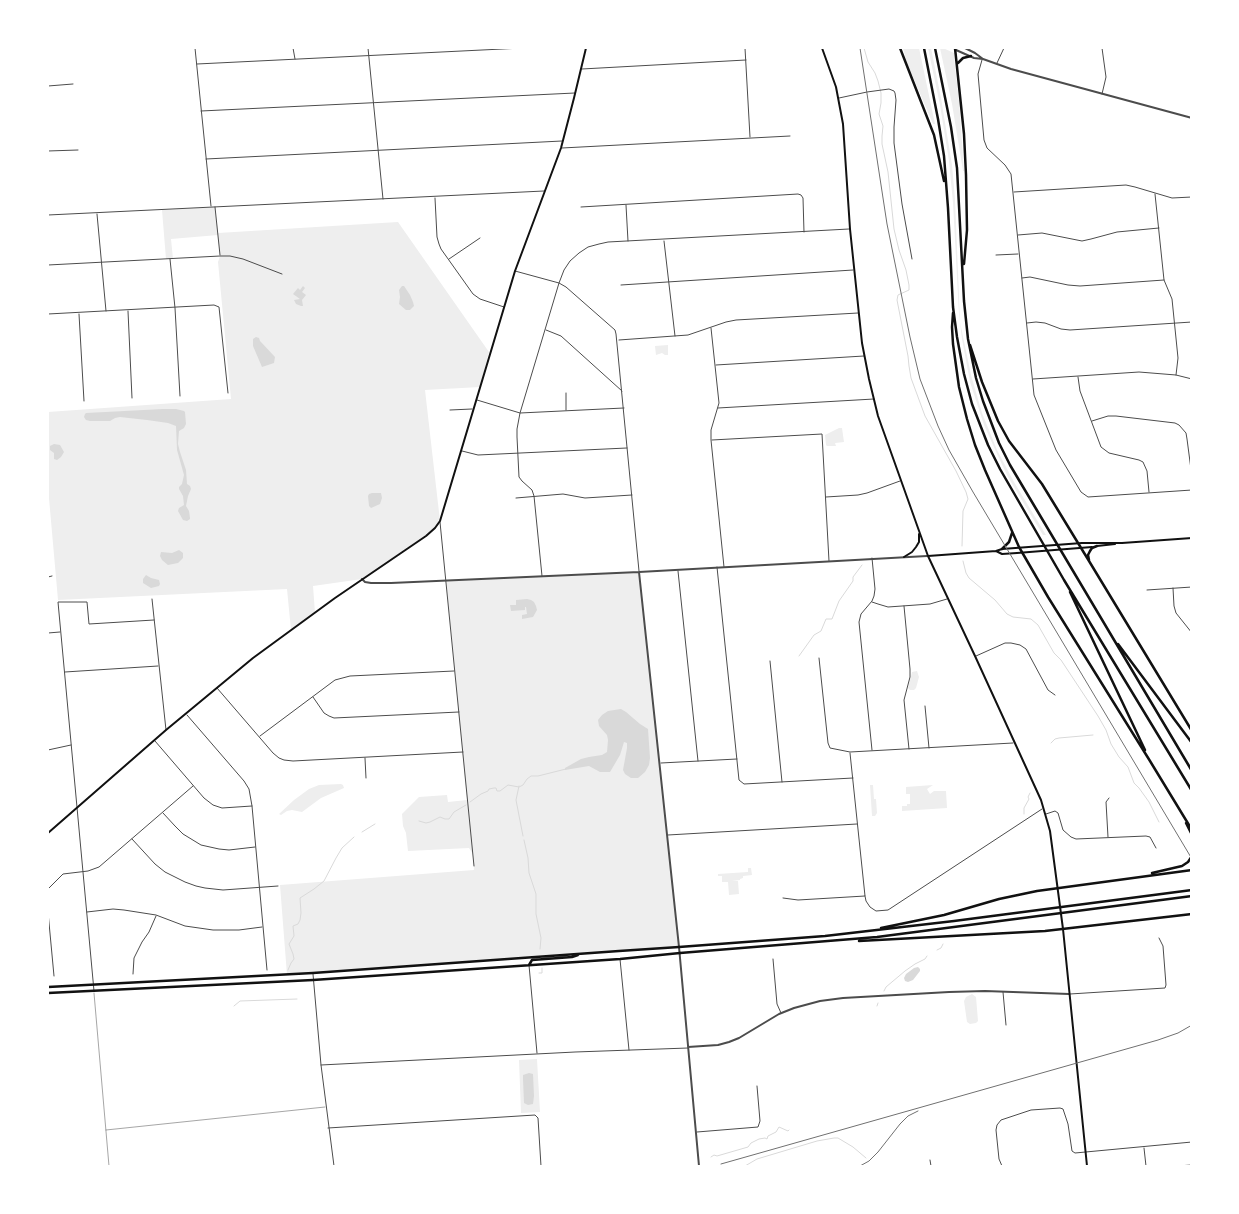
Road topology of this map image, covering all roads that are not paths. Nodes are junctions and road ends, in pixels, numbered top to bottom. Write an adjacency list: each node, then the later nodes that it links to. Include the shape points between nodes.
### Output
1 (195, 48): 21 (street)
2 (293, 48): 18 (street)
3 (368, 48): 16 (street)
4 (523, 48): 16 (street)
5 (586, 48): 24 (main road)
6 (745, 48): 20 (street)
7 (822, 48): 29 (main road)
8 (900, 48): 42 (highway, via 934,135)
9 (924, 48): 42 (highway, via 940,126)
10 (935, 48): 70 (highway, via 954,146)
11 (951, 48): 15 (main road)
12 (965, 48): 19 (street)
13 (1004, 48): 22 (street)
14 (1102, 48): 28 (street, via 1106,77)
15 (956, 49): 17 (street); 23 (highway)
16 (369, 56): 18 (street); 30 (street)
17 (971, 56): 19 (street); 23 (highway, via 959,61)
18 (295, 59): 21 (street)
19 (983, 59): 22 (street); 43 (street, via 978,74 985,144 1009,169)
20 (746, 60): 24 (street); 34 (street)
21 (197, 64): 31 (street)
22 (996, 65): 28 (street)
23 (957, 67): 70 (highway, via 966,175 967,230)
24 (581, 69): 27 (main road)
25 (73, 84): 26 (street)
26 (48, 86)
27 (576, 93): 30 (street); 35 (main road)
28 (1102, 94): 32 (street)
29 (838, 98): 55 (main road, via 845,138); 66 (street, via 875,90 894,91 894,143)
30 (374, 103): 31 (street); 38 (street)
31 (201, 111): 40 (street)
32 (1192, 118)
33 (790, 136): 34 (street)
34 (750, 138): 36 (street)
35 (563, 140): 36 (main road); 38 (street)
36 (561, 148): 41 (main road)
37 (78, 150): 39 (street)
38 (378, 150): 40 (street); 47 (street)
39 (48, 151)
40 (206, 159): 51 (street)
41 (544, 191): 45 (street); 71 (main road)
42 (947, 191): 79 (highway)
43 (1013, 192): 44 (street, via 1126,185); 57 (street)
44 (1155, 194): 46 (street, via 1172,198); 54 (street)
45 (435, 197): 47 (street); 65 (street, via 439,244)
46 (1192, 197)
47 (383, 199): 49 (street)
48 (626, 205): 50 (street); 56 (street, via 798,194 802,198); 60 (street)
49 (215, 207): 51 (street); 62 (street)
50 (581, 207)
51 (211, 208): 52 (street)
52 (97, 213): 53 (street); 67 (street)
53 (48, 216)
54 (1159, 228): 57 (street, via 1117,232 1082,241 1042,233); 74 (street)
55 (850, 229): 56 (street); 69 (main road)
56 (804, 232): 59 (street)
57 (1017, 235): 61 (street)
58 (480, 238): 65 (street)
59 (664, 240): 60 (street); 75 (street)
60 (628, 242): 76 (street, via 588,247 570,261)
61 (1019, 254): 63 (street); 73 (street)
62 (220, 256): 64 (street); 72 (street, via 230,256)
63 (996, 256)
64 (170, 259): 67 (street); 80 (street)
65 (448, 260): 78 (street, via 473,294)
66 (912, 260)
67 (102, 262): 68 (street); 82 (street)
68 (48, 265)
69 (854, 270): 75 (street); 84 (main road)
70 (963, 270): 92 (highway)
71 (515, 271): 76 (street); 78 (main road)
72 (282, 274)
73 (1022, 278): 74 (street, via 1080,286); 87 (street)
74 (1164, 280): 88 (street, via 1172,299)
75 (669, 281): 77 (street); 91 (street)
76 (558, 284): 90 (street); 93 (street, via 572,292 614,330)
77 (621, 285)
78 (504, 307): 105 (main road)
79 (953, 307): 128 (highway, via 953,344 967,419); 153 (highway, via 961,360 984,435)
80 (175, 308): 81 (street); 101 (street, via 219,307); 103 (street)
81 (128, 310): 82 (street); 104 (street)
82 (106, 311): 83 (street)
83 (79, 313): 85 (street); 107 (street)
84 (858, 313): 89 (street, via 736,320); 94 (main road)
85 (48, 314)
86 (1192, 322): 88 (street)
87 (1026, 323): 88 (street, via 1045,323 1070,330); 98 (street)
88 (1175, 324): 96 (street)
89 (711, 328): 91 (street); 95 (street)
90 (545, 329): 100 (street, via 561,336); 113 (street)
91 (675, 337): 93 (street)
92 (968, 338): 131 (highway, via 998,421); 164 (highway, via 979,389 999,443)
93 (618, 340): 100 (street)
94 (864, 356): 95 (street); 106 (main road)
95 (716, 365): 109 (street)
96 (1176, 375): 97 (street, via 1139,372); 99 (street)
97 (1078, 376): 98 (street); 114 (street)
98 (1032, 379): 122 (street, via 1036,401 1056,450 1083,495)
99 (1192, 379)
100 (623, 392): 108 (street)
101 (228, 393)
102 (566, 394): 112 (street)
103 (180, 396)
104 (132, 398)
105 (476, 400): 110 (main road); 113 (street)
106 (874, 400): 109 (street); 120 (main road)
107 (84, 401)
108 (624, 408): 112 (street); 116 (street)
109 (718, 408): 115 (street)
110 (474, 409): 111 (street); 117 (main road)
111 (450, 410)
112 (566, 411): 113 (street)
113 (520, 413): 118 (street)
114 (1091, 421): 119 (street, via 1116,416 1175,423 1186,433); 122 (street, via 1103,450 1143,462)
115 (711, 440): 125 (street, via 822,434); 145 (street)
116 (628, 448): 118 (street); 123 (street)
117 (462, 451): 118 (street, via 478,455); 127 (main road)
118 (517, 453): 124 (street, via 519,477)
119 (1192, 477)
120 (900, 480): 125 (street, via 858,495); 129 (main road)
121 (1192, 490): 122 (street)
122 (1149, 493)
123 (632, 495): 124 (street, via 585,498 563,494); 147 (street)
124 (534, 496): 126 (street); 149 (street)
125 (826, 497): 142 (street)
126 (516, 498)
127 (440, 521): 151 (main road, via 426,536); 152 (street)
128 (1012, 529): 134 (highway); 136 (highway, via 1011,540)
129 (919, 532): 139 (main road); 140 (main road, via 916,547)
130 (1192, 538): 132 (main road)
131 (1078, 543): 132 (main road); 134 (main road); 135 (highway)
132 (1122, 543): 133 (main road)
133 (1097, 546): 135 (main road); 143 (highway, via 1089,552)
134 (1019, 548): 136 (main road); 138 (highway)
135 (1082, 548): 138 (main road); 143 (highway)
136 (1002, 549): 137 (main road)
137 (996, 551): 138 (main road, via 1002,554); 139 (main road)
138 (1022, 553): 194 (highway)
139 (928, 556): 140 (street); 158 (main road)
140 (904, 557): 141 (street)
141 (872, 558): 142 (street); 159 (street, via 875,589)
142 (829, 561): 145 (street)
143 (1090, 561): 179 (highway)
144 (716, 567): 145 (street); 146 (street); 192 (street)
145 (724, 567)
146 (678, 570): 147 (street); 193 (street)
147 (639, 572): 149 (street); 195 (street)
148 (52, 576): 150 (street)
149 (542, 576): 152 (street)
150 (48, 577)
151 (362, 579): 152 (street, via 371,583); 172 (main road)
152 (446, 580): 170 (street)
153 (1064, 580): 194 (highway); 201 (highway)
154 (1192, 587): 155 (street)
155 (1173, 588): 156 (street); 165 (street, via 1176,613)
156 (1148, 590)
157 (152, 599): 161 (street)
158 (948, 599): 160 (street); 166 (main road)
159 (872, 601): 160 (street, via 883,606); 188 (street, via 861,614 859,622)
160 (904, 606): 186 (street, via 910,669 904,700)
161 (154, 620): 162 (street, via 89,624 87,602 58,602); 169 (street)
162 (60, 632): 163 (street); 171 (street)
163 (48, 633)
164 (1110, 633): 183 (highway); 196 (highway)
165 (1192, 633)
166 (975, 656): 173 (street, via 1005,643 1020,645 1026,649); 182 (main road)
167 (819, 658): 190 (street, via 828,743 830,748)
168 (770, 662): 199 (street)
169 (159, 666): 171 (street); 178 (street)
170 (455, 670): 174 (street, via 343,678); 176 (street)
171 (64, 672): 184 (street)
172 (217, 688): 177 (main road); 180 (street)
173 (1054, 696)
174 (312, 697): 176 (street, via 324,713 334,718); 180 (street)
175 (925, 706): 185 (street)
176 (459, 712): 189 (street)
177 (186, 714): 178 (main road); 203 (street, via 244,781)
178 (166, 730): 181 (main road)
179 (1192, 731)
180 (259, 736): 191 (street, via 276,756 288,761)
181 (154, 741): 200 (street); 204 (main road)
182 (1014, 743): 185 (street); 205 (main road)
183 (1192, 744)
184 (71, 745): 187 (street); 204 (street)
185 (929, 748): 186 (street)
186 (909, 749): 188 (street)
187 (48, 750)
188 (872, 751): 190 (street)
189 (463, 752): 191 (street); 219 (street)
190 (850, 752): 198 (street)
191 (365, 758): 197 (street)
192 (737, 759): 193 (street); 199 (street, via 741,783)
193 (698, 761): 195 (street)
194 (1150, 761): 207 (highway)
195 (660, 763): 212 (street)
196 (1192, 771)
197 (366, 778)
198 (853, 778): 199 (street); 209 (street)
199 (782, 782)
200 (193, 786): 203 (street, via 217,807); 206 (street)
201 (1192, 791)
202 (1109, 798): 214 (street, via 1106,802)
203 (252, 806): 216 (street)
204 (77, 808): 211 (main road); 221 (street)
205 (1044, 808): 208 (main road); 228 (street, via 888,910 870,908)
206 (163, 812): 215 (street); 216 (street, via 182,834 201,845 230,850)
207 (1181, 813): 210 (highway); 213 (highway)
208 (1046, 814): 214 (street, via 1058,813 1063,830 1071,837 1081,840); 225 (main road)
209 (857, 824): 212 (street); 228 (street)
210 (1192, 830)
211 (48, 833)
212 (668, 835): 240 (street)
213 (1192, 835)
214 (1108, 838): 217 (street, via 1146,836)
215 (132, 839): 221 (street, via 99,866); 224 (street, via 155,864 185,882 214,890)
216 (256, 847): 224 (street)
217 (1156, 848)
218 (1192, 856): 222 (highway, via 1182,866)
219 (474, 866)
220 (1192, 870): 222 (highway)
221 (82, 871): 226 (street, via 63,874); 232 (street)
222 (1130, 877): 225 (highway)
223 (278, 886): 224 (street)
224 (259, 887): 235 (street)
225 (1058, 887): 236 (main road); 237 (highway, via 911,923)
226 (48, 889)
227 (1192, 890): 237 (highway)
228 (865, 896): 230 (street)
229 (1191, 896): 239 (highway)
230 (783, 898)
231 (48, 912): 249 (street)
232 (86, 912): 234 (street, via 113,909); 251 (street)
233 (1192, 914): 236 (highway)
234 (156, 915): 235 (street, via 185,926 214,930); 247 (street, via 137,950)
235 (263, 927): 246 (street)
236 (1063, 929): 239 (highway); 256 (main road)
237 (825, 936): 240 (highway)
238 (1159, 938): 256 (street, via 1166,988)
239 (850, 940): 242 (highway)
240 (679, 948): 241 (highway); 242 (street)
241 (584, 953): 245 (highway, via 532,960); 248 (highway)
242 (680, 953): 243 (highway); 259 (street)
243 (620, 959): 245 (highway); 260 (street)
244 (773, 959): 257 (street, via 777,1004)
245 (529, 964): 250 (highway); 261 (street)
246 (267, 970)
247 (133, 974)
248 (313, 974): 250 (street); 251 (highway)
249 (54, 976)
250 (313, 980): 253 (highway); 262 (street)
251 (93, 985): 252 (highway); 253 (street)
252 (48, 987)
253 (94, 991): 255 (highway); 266 (lane)
254 (1003, 991): 256 (street); 257 (street, via 843,998 808,1004); 258 (street)
255 (48, 993)
256 (1069, 994): 270 (main road)
257 (781, 1014): 259 (street, via 730,1042)
258 (1006, 1025)
259 (688, 1048): 260 (street); 267 (street)
260 (629, 1050): 261 (street)
261 (537, 1054): 262 (street)
262 (321, 1065): 264 (street)
263 (757, 1086): 267 (street, via 758,1127)
264 (325, 1107): 265 (street); 266 (lane)
265 (328, 1128): 274 (street); 275 (street, via 535,1115 538,1118)
266 (106, 1130): 273 (lane)
267 (696, 1132): 276 (street)
268 (1192, 1142): 269 (street)
269 (1144, 1147): 270 (street); 280 (street)
270 (1085, 1153): 278 (street, via 1072,1151 1063,1109 1031,1110 1000,1120 997,1125); 279 (main road)
271 (930, 1160): 277 (street)
272 (1192, 1165): 281 (street)
273 (109, 1166)
274 (334, 1166)
275 (541, 1166)
276 (699, 1166)
277 (931, 1166)
278 (1002, 1166)
279 (1087, 1166)
280 (1146, 1166)
281 (1177, 1166)

